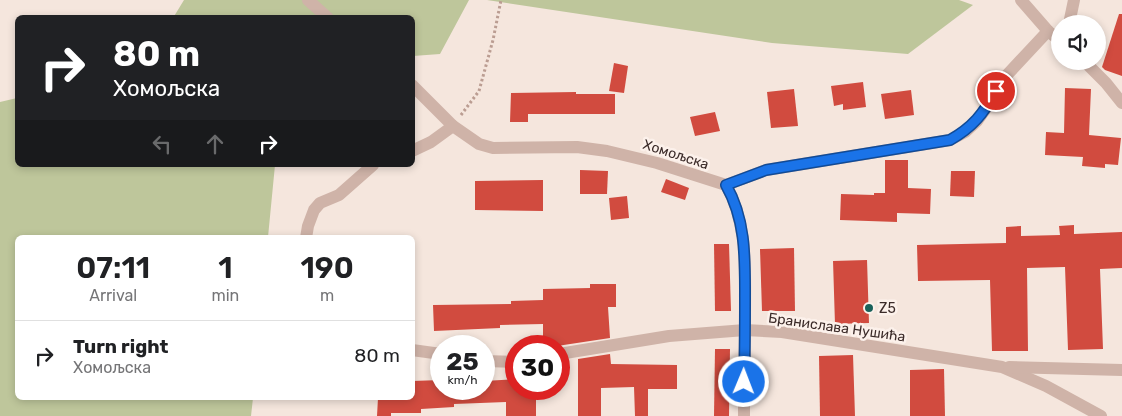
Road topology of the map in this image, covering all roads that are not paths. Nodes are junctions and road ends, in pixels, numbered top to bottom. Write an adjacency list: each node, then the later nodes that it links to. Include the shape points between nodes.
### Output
1 (308, 0): 4 (street)
2 (1021, 0): 6 (street)
3 (1074, 0): 5 (street)
4 (325, 15)
5 (1071, 15)
6 (1048, 31): 7 (street); 14 (street, via 1005,77 977,121 950,140 766,170)
7 (1051, 34)
8 (1093, 70): 10 (street)
9 (415, 88): 11 (street, Хомољска)
10 (1122, 103)
11 (453, 126): 12 (street); 14 (street, Хомољска, via 479,144 493,148 577,147 607,151)
12 (415, 150)
13 (371, 167): 15 (street, via 339,195 320,203 314,210)
14 (726, 185): 16 (street, via 743,232)
15 (306, 235)
16 (745, 330): 19 (street, Бранислава Нушића, via 669,336); 20 (street, Бранислава Нушића, via 782,332); 22 (street)
17 (415, 350): 18 (street)
18 (430, 352)
19 (570, 352)
20 (1002, 367): 21 (street); 23 (street, Бранислава Нушића)
21 (1122, 370)
22 (744, 416)
23 (1101, 416)

